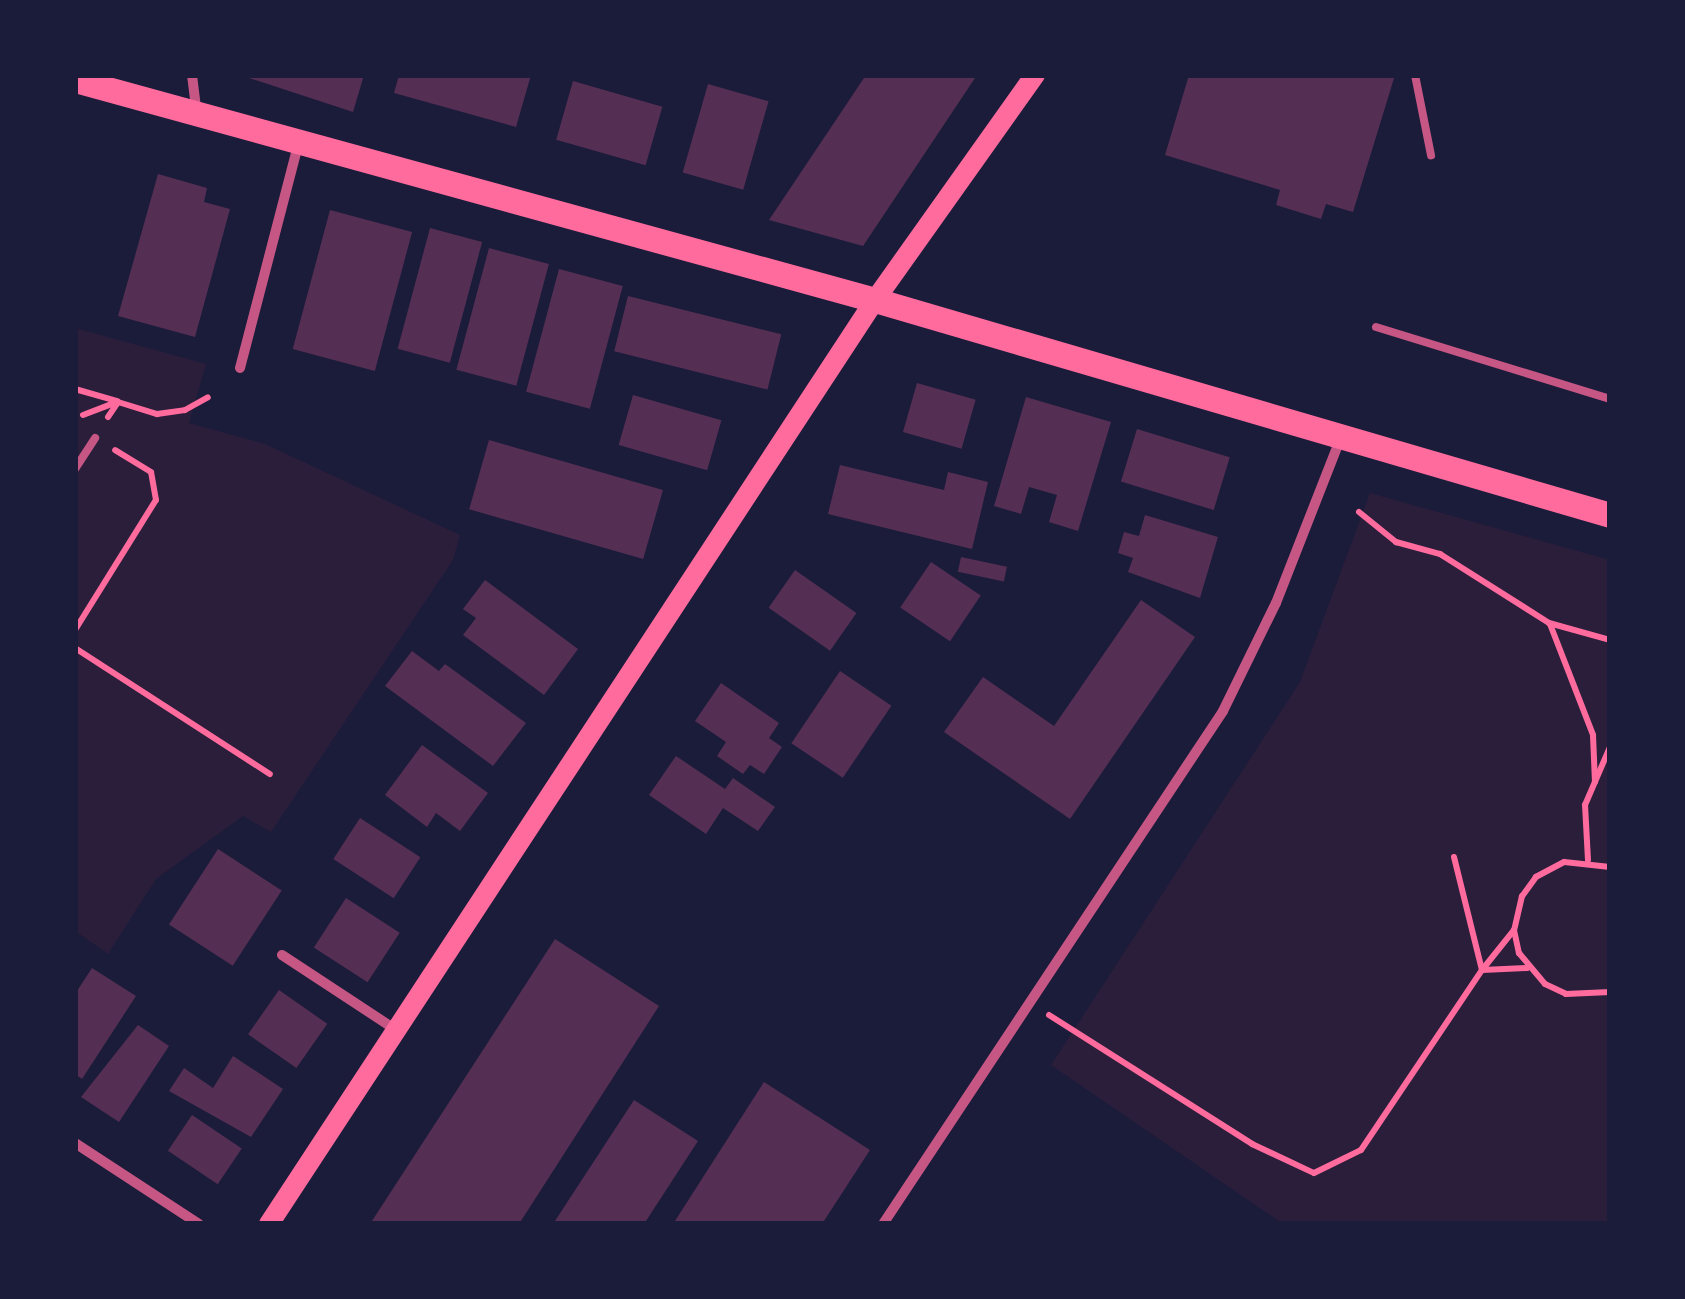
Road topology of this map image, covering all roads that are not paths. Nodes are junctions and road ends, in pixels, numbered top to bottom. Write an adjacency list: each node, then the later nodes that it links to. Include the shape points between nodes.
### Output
1 (192, 75): 5 (street)
2 (1035, 75): 8 (main road)
3 (1415, 75): 7 (lane)
4 (75, 80): 5 (main road)
5 (196, 113): 6 (main road)
6 (300, 141): 8 (main road); 10 (street)
7 (1432, 155)
8 (875, 300): 12 (main road); 17 (main road)
9 (1376, 327): 11 (lane)
10 (240, 368)
11 (1607, 398)
12 (1342, 436): 15 (main road); 21 (street, via 1276,603 1223,711)
13 (95, 438): 14 (lane)
14 (75, 468)
15 (1610, 514)
16 (282, 955): 17 (street)
17 (394, 1028): 20 (main road)
18 (75, 1143): 19 (street)
19 (199, 1224)
20 (269, 1224)
21 (882, 1224)

